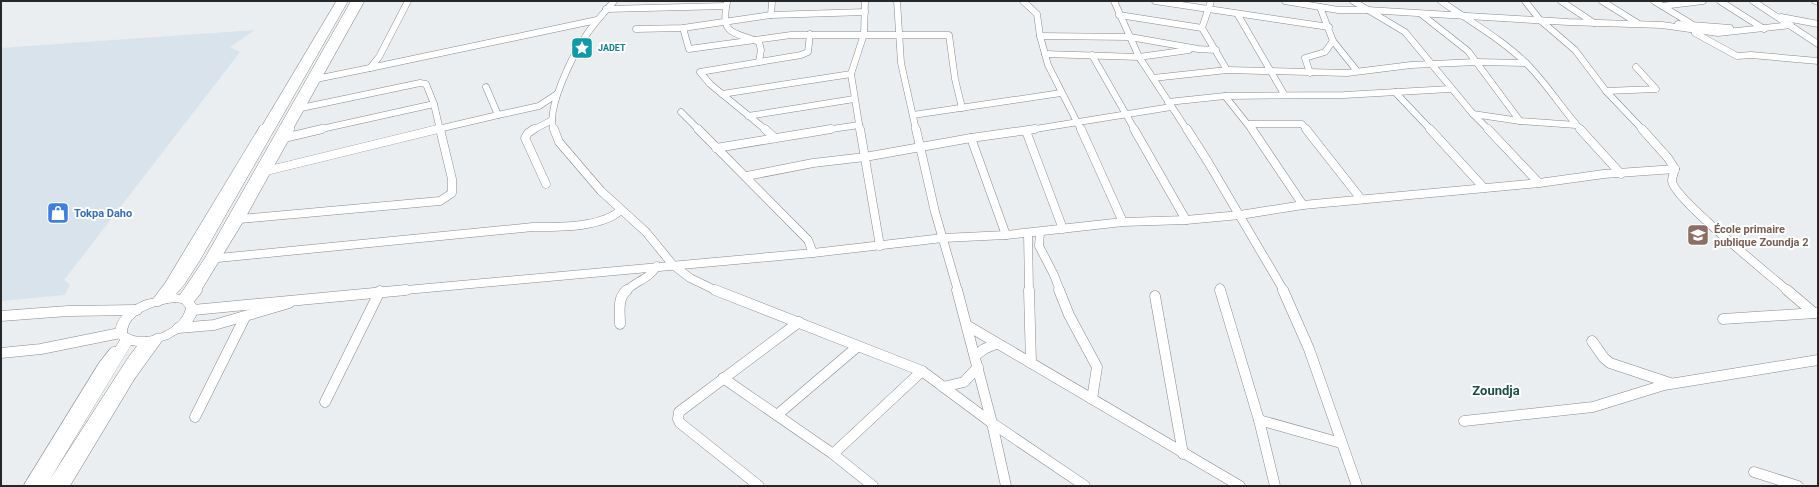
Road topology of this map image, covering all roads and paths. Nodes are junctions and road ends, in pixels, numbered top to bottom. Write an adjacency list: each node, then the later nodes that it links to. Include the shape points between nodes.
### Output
1 (340, 1): 142 (street)
2 (344, 1): 142 (main road, via 194,260 180,282)
3 (355, 1): 143 (main road, via 210,258)
4 (361, 1): 79 (street)
5 (408, 1): 72 (street, via 379,57)
6 (614, 1): 31 (street)
7 (772, 1): 35 (street)
8 (865, 1): 33 (street)
9 (897, 1): 55 (street)
10 (1022, 1): 56 (street, via 1037,14)
11 (1114, 1): 36 (street)
12 (1155, 1): 30 (street)
13 (1211, 1): 30 (street)
14 (1285, 1): 29 (street)
15 (1353, 1): 32 (street)
16 (1441, 1): 38 (street)
17 (1525, 1): 41 (street)
18 (1561, 1): 43 (street)
19 (1602, 1): 45 (street)
20 (1654, 1): 28 (street)
21 (1704, 1): 28 (street)
22 (1720, 1): 52 (street)
23 (1753, 1): 39 (street)
24 (1815, 1): 25 (street)
25 (1818, 2)
26 (688, 4): 27 (street); 31 (street)
27 (727, 4): 42 (street)
28 (1662, 6): 48 (street)
29 (1320, 7): 32 (street); 47 (street)
30 (1208, 9): 37 (street); 50 (street)
31 (606, 10): 40 (street)
32 (1367, 10): 34 (street); 70 (street, via 1404,32)
33 (865, 12): 35 (street); 54 (street)
34 (1421, 14): 38 (street); 68 (street, via 1468,51)
35 (771, 15): 42 (street)
36 (1119, 15): 50 (street); 57 (street)
37 (1238, 15): 47 (street); 75 (street)
38 (1462, 15): 41 (street); 69 (street)
39 (1777, 17): 44 (street); 46 (street)
40 (597, 20): 72 (street); 85 (street, via 570,62)
41 (1540, 20): 43 (street); 82 (street, via 1574,50)
42 (724, 22): 49 (street); 58 (street, via 735,34)
43 (1595, 24): 45 (street)
44 (1818, 24)
45 (1639, 25): 48 (street)
46 (1790, 25): 52 (street); 60 (street)
47 (1329, 27): 59 (street)
48 (1690, 27): 52 (street, via 1718,33); 66 (street, via 1737,56)
49 (683, 28): 51 (street); 58 (street, via 689,49)
50 (1202, 28): 62 (street)
51 (636, 29)
52 (1764, 29)
53 (810, 34): 54 (street); 58 (street); 67 (street, via 808,52)
54 (864, 34): 55 (street); 77 (street)
55 (899, 35): 93 (street, via 949,35); 97 (street)
56 (1040, 36): 57 (street); 63 (street)
57 (1130, 37): 61 (street); 65 (street)
58 (755, 40): 67 (street, via 761,45)
59 (1333, 41): 74 (street); 76 (street, via 1325,52 1305,58)
60 (1818, 44)
61 (1198, 49): 62 (street); 65 (street)
62 (1216, 50): 73 (street)
63 (1045, 54): 64 (street); 84 (street)
64 (1092, 55): 65 (street); 95 (street)
65 (1139, 57): 78 (street)
66 (1818, 61)
67 (758, 62): 86 (street, via 700,72 703,78)
68 (1476, 62): 69 (street); 70 (street); 102 (street)
69 (1526, 64): 105 (street)
70 (1432, 65): 74 (street); 81 (street)
71 (1636, 67): 82 (street, via 1656,89)
72 (370, 68): 79 (street)
73 (1227, 70): 75 (street); 78 (street)
74 (1358, 71): 76 (street)
75 (1272, 72): 76 (street); 87 (street)
76 (1310, 73)
77 (851, 74): 86 (street); 89 (street)
78 (1153, 78): 91 (street)
79 (316, 79): 92 (street)
80 (486, 87): 98 (street)
81 (1450, 89): 83 (street); 96 (street)
82 (1606, 91): 114 (street, via 1668,158)
83 (1394, 92): 87 (street, via 1344,95); 120 (street)
84 (1061, 93): 93 (street); 101 (street)
85 (557, 94): 98 (street, via 539,106); 100 (street)
86 (722, 94): 99 (street)
87 (1284, 94): 88 (street)
88 (1225, 96): 91 (street); 103 (street)
89 (854, 99): 99 (street); 104 (street)
90 (434, 104): 92 (street, via 426,84 420,83); 106 (street); 108 (street)
91 (1169, 104): 95 (street); 124 (street)
92 (301, 108): 108 (street)
93 (962, 108): 97 (street)
94 (681, 112): 112 (street)
95 (1127, 113): 101 (street); 126 (street)
96 (1472, 114): 102 (street); 118 (street)
97 (913, 115): 111 (street)
98 (498, 116): 106 (street)
99 (748, 116): 109 (street)
100 (552, 120): 119 (street, via 525,138); 123 (street, via 552,126 560,142 601,191)
101 (1077, 121): 107 (street); 127 (street)
102 (1520, 121): 105 (street)
103 (1248, 124): 121 (street, via 1302,124); 122 (street)
104 (859, 125): 109 (street); 113 (street)
105 (1576, 125): 116 (street)
106 (439, 131): 115 (street); 125 (street, via 454,190 447,198 405,205)
107 (1026, 131): 110 (street); 128 (street)
108 (284, 138): 115 (street)
109 (775, 138): 112 (street)
110 (971, 138): 111 (street); 131 (street)
111 (920, 147): 113 (street); 132 (street)
112 (716, 148): 117 (street)
113 (865, 157): 117 (street, via 813,163); 133 (street)
114 (1675, 169): 116 (street); 145 (street, via 1672,181 1675,188 1698,213)
115 (266, 171): 125 (street)
116 (1621, 174): 118 (street)
117 (747, 176): 134 (street, via 808,240)
118 (1539, 183): 120 (street)
119 (546, 184)
120 (1484, 188): 121 (street)
121 (1361, 200): 122 (street)
122 (1303, 205): 124 (street)
123 (621, 210): 135 (street, via 614,217 562,226); 136 (street, via 646,232)
124 (1240, 215): 126 (street); 174 (street, via 1280,282 1309,349)
125 (240, 219): 135 (street)
126 (1186, 220): 127 (street)
127 (1123, 222): 128 (street)
128 (1064, 229): 129 (street)
129 (1040, 232): 130 (street); 167 (street, via 1042,251 1069,315 1096,367)
130 (1028, 233): 131 (street); 161 (street)
131 (1006, 235): 132 (street)
132 (943, 238): 133 (street); 151 (street)
133 (880, 246): 134 (street)
134 (812, 253): 136 (street)
135 (218, 258): 143 (street)
136 (673, 265): 137 (street); 149 (street, via 702,284)
137 (657, 266): 139 (street); 150 (street, via 651,275 632,285 622,294)
138 (1220, 288): 171 (street)
139 (380, 291): 141 (street); 168 (street)
140 (1155, 296): 176 (street)
141 (299, 299): 143 (street); 147 (street)
142 (162, 300): 143 (main road); 144 (main road)
143 (188, 304): 152 (main road, via 190,317)
144 (138, 310): 146 (street); 153 (main road, via 123,322)
145 (1816, 313): 148 (street)
146 (1, 316)
147 (245, 317): 152 (street, via 214,325); 170 (street)
148 (1723, 320)
149 (799, 322): 157 (street); 164 (street)
150 (620, 324)
151 (968, 326): 156 (street); 159 (street)
152 (178, 328): 154 (main road)
153 (123, 337): 154 (main road, via 137,342); 158 (street); 178 (street); 179 (main road)
154 (152, 340): 180 (main road, via 132,361); 181 (street)
155 (1592, 341): 165 (street, via 1610,363)
156 (996, 344): 159 (street); 161 (street)
157 (858, 347): 163 (street); 169 (street)
158 (1, 353)
159 (975, 356): 162 (street)
160 (1818, 360): 165 (street)
161 (1031, 363): 167 (street)
162 (978, 367): 166 (street, via 966,382); 173 (street)
163 (922, 371): 166 (street); 175 (street)
164 (723, 378): 169 (street); 182 (street, via 679,412 678,419)
165 (1673, 384): 172 (street, via 1593,408)
166 (942, 387): 173 (street)
167 (1092, 399): 176 (street)
168 (325, 402)
169 (777, 415): 175 (street)
170 (194, 417)
171 (1259, 420): 174 (street); 187 (street)
172 (1464, 421)
173 (992, 423): 184 (street); 185 (street)
174 (1341, 443): 188 (street)
175 (833, 454): 183 (street)
176 (1183, 454): 186 (street)
177 (1754, 472): 189 (street)
178 (29, 486)
179 (39, 486)
180 (54, 486)
181 (64, 486)
182 (759, 486)
183 (874, 486)
184 (1006, 486)
185 (1085, 486)
186 (1240, 486)
187 (1275, 486)
188 (1357, 486)
189 (1798, 486)

